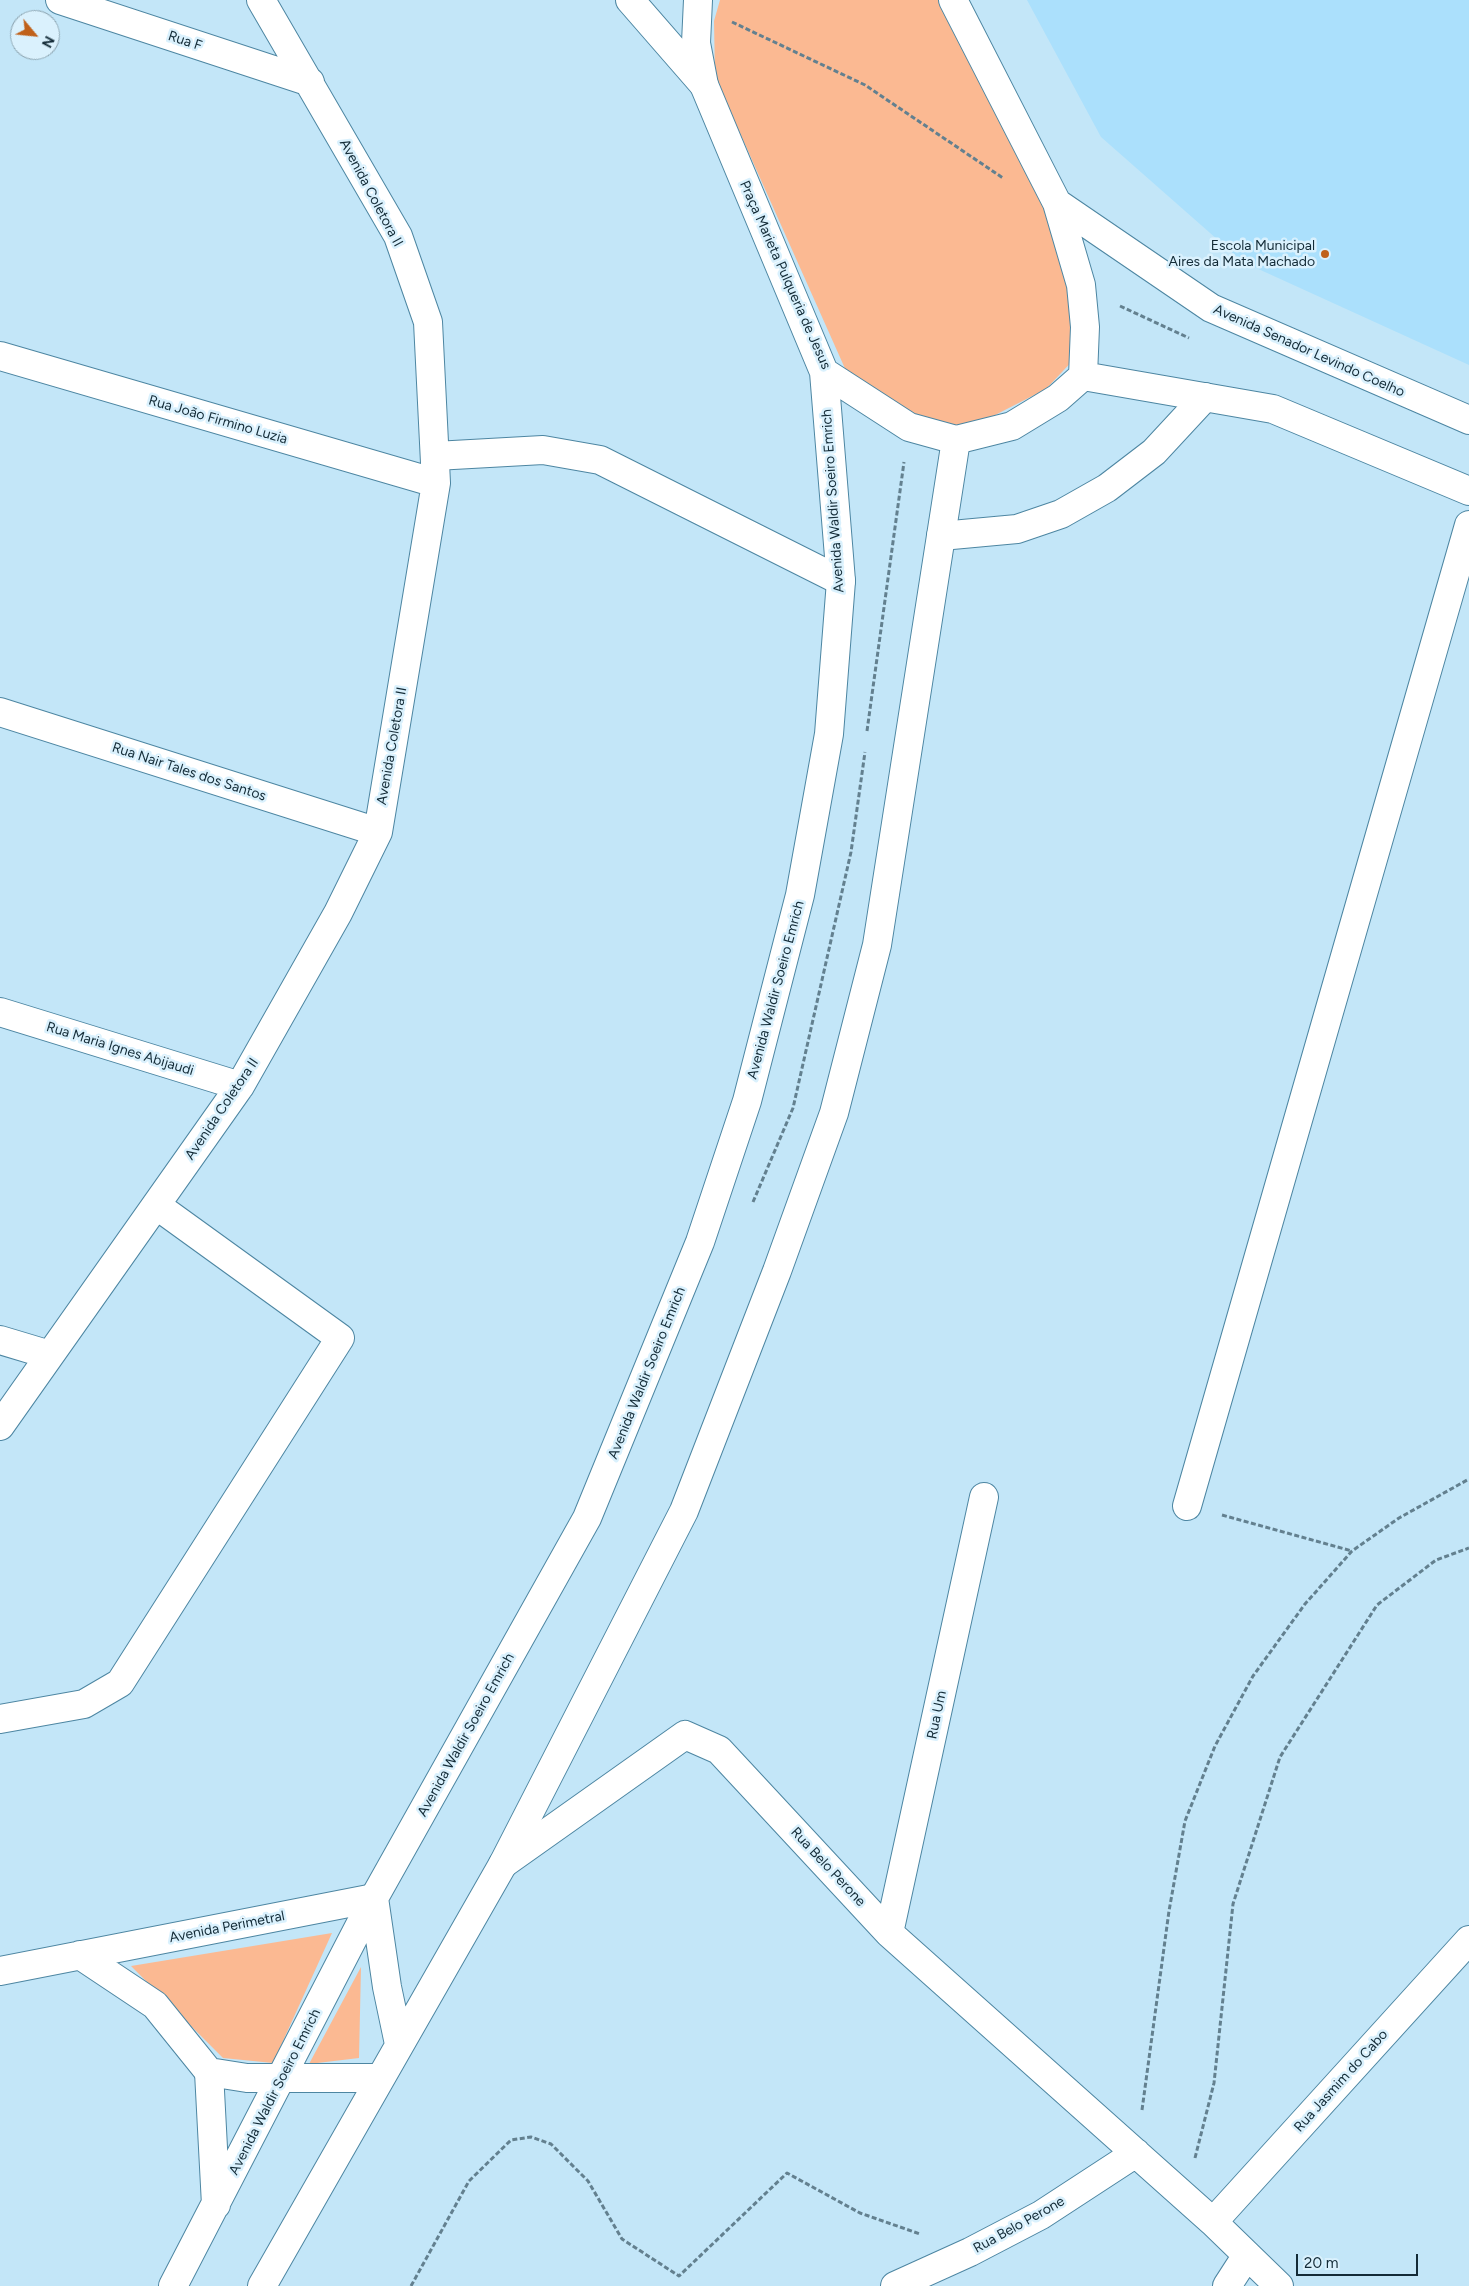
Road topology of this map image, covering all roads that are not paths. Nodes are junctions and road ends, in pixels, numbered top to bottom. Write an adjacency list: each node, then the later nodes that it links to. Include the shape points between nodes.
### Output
1 (60, 0): 6 (street, Rua F)
2 (261, 0): 6 (street, Avenida Coletora II)
3 (630, 0): 7 (street)
4 (698, 0): 7 (street, Praça Marieta Pulqueria de Jesus, via 696,43)
5 (953, 0): 8 (street)
6 (310, 82): 15 (street, Avenida Coletora II, via 398,236 428,322)
7 (704, 85): 10 (street, Praça Marieta Pulqueria de Jesus)
8 (1057, 203): 11 (street, via 1081,285 1085,327); 13 (street, Avenida Senador Levindo Coelho, via 1210,308)
9 (0, 356): 16 (street, Rua João Firmino Luzia)
10 (824, 372): 14 (street, Praça Marieta Pulqueria de Jesus, via 909,427); 20 (street, Avenida Waldir Soeiro Emrich)
11 (1083, 376): 12 (street); 14 (street, Praça Marieta Pulqueria de Jesus, via 1058,398 1012,426)
12 (1205, 397): 17 (street, via 1273,409); 19 (street, via 1154,452 1107,488 1060,514 1017,529)
13 (1469, 420)
14 (956, 440): 19 (street)
15 (435, 456): 16 (street, Avenida Coletora II); 20 (street, via 543,450 600,460)
16 (436, 483): 22 (street, Avenida Coletora II)
17 (1469, 491)
18 (1469, 525): 30 (street)
19 (941, 536): 32 (street, via 877,946 834,1113 684,1511)
20 (841, 580): 33 (street, Avenida Waldir Soeiro Emrich, via 829,734 800,895 747,1101 700,1242 588,1518)
21 (0, 712): 22 (street, Rua Nair Tales dos Santos)
22 (378, 832): 24 (street, Avenida Coletora II, via 338,913)
23 (0, 1012): 24 (street, Rua Maria Ignes Abijaudi)
24 (240, 1086): 25 (street, Avenida Coletora II)
25 (156, 1205): 27 (street, Avenida Coletora II); 31 (street, via 340,1338 120,1683 84,1704)
26 (0, 1340): 27 (street)
27 (50, 1355): 28 (street, Avenida Coletora II)
28 (0, 1426)
29 (984, 1497): 34 (street, Rua Um)
30 (1187, 1506)
31 (0, 1719)
32 (503, 1864): 34 (street, Rua Belo Perone, via 685,1735 719,1750); 38 (street)
33 (374, 1898): 36 (street, Avenida Perimetral); 38 (street); 40 (street, Avenida Waldir Soeiro Emrich)
34 (889, 1933): 42 (street, Rua Belo Perone)
35 (1469, 1940): 44 (street, Rua Jasmim do Cabo)
36 (80, 1955): 37 (street, Avenida Perimetral); 39 (street, via 154,2005)
37 (0, 1971)
38 (399, 2044): 41 (street)
39 (209, 2072): 40 (street, via 247,2078); 43 (street)
40 (282, 2078): 41 (street); 43 (street, Avenida Waldir Soeiro Emrich)
41 (380, 2078): 47 (street)
42 (1136, 2153): 44 (street, Rua Belo Perone); 48 (street, Rua Belo Perone, via 1041,2215)
43 (216, 2206): 46 (street, Avenida Waldir Soeiro Emrich)
44 (1213, 2222): 45 (street, Rua Belo Perone)
45 (1247, 2255): 49 (street); 50 (street, Rua Belo Perone)
46 (173, 2286)
47 (262, 2286)
48 (895, 2286)
49 (1227, 2286)
50 (1279, 2286)

